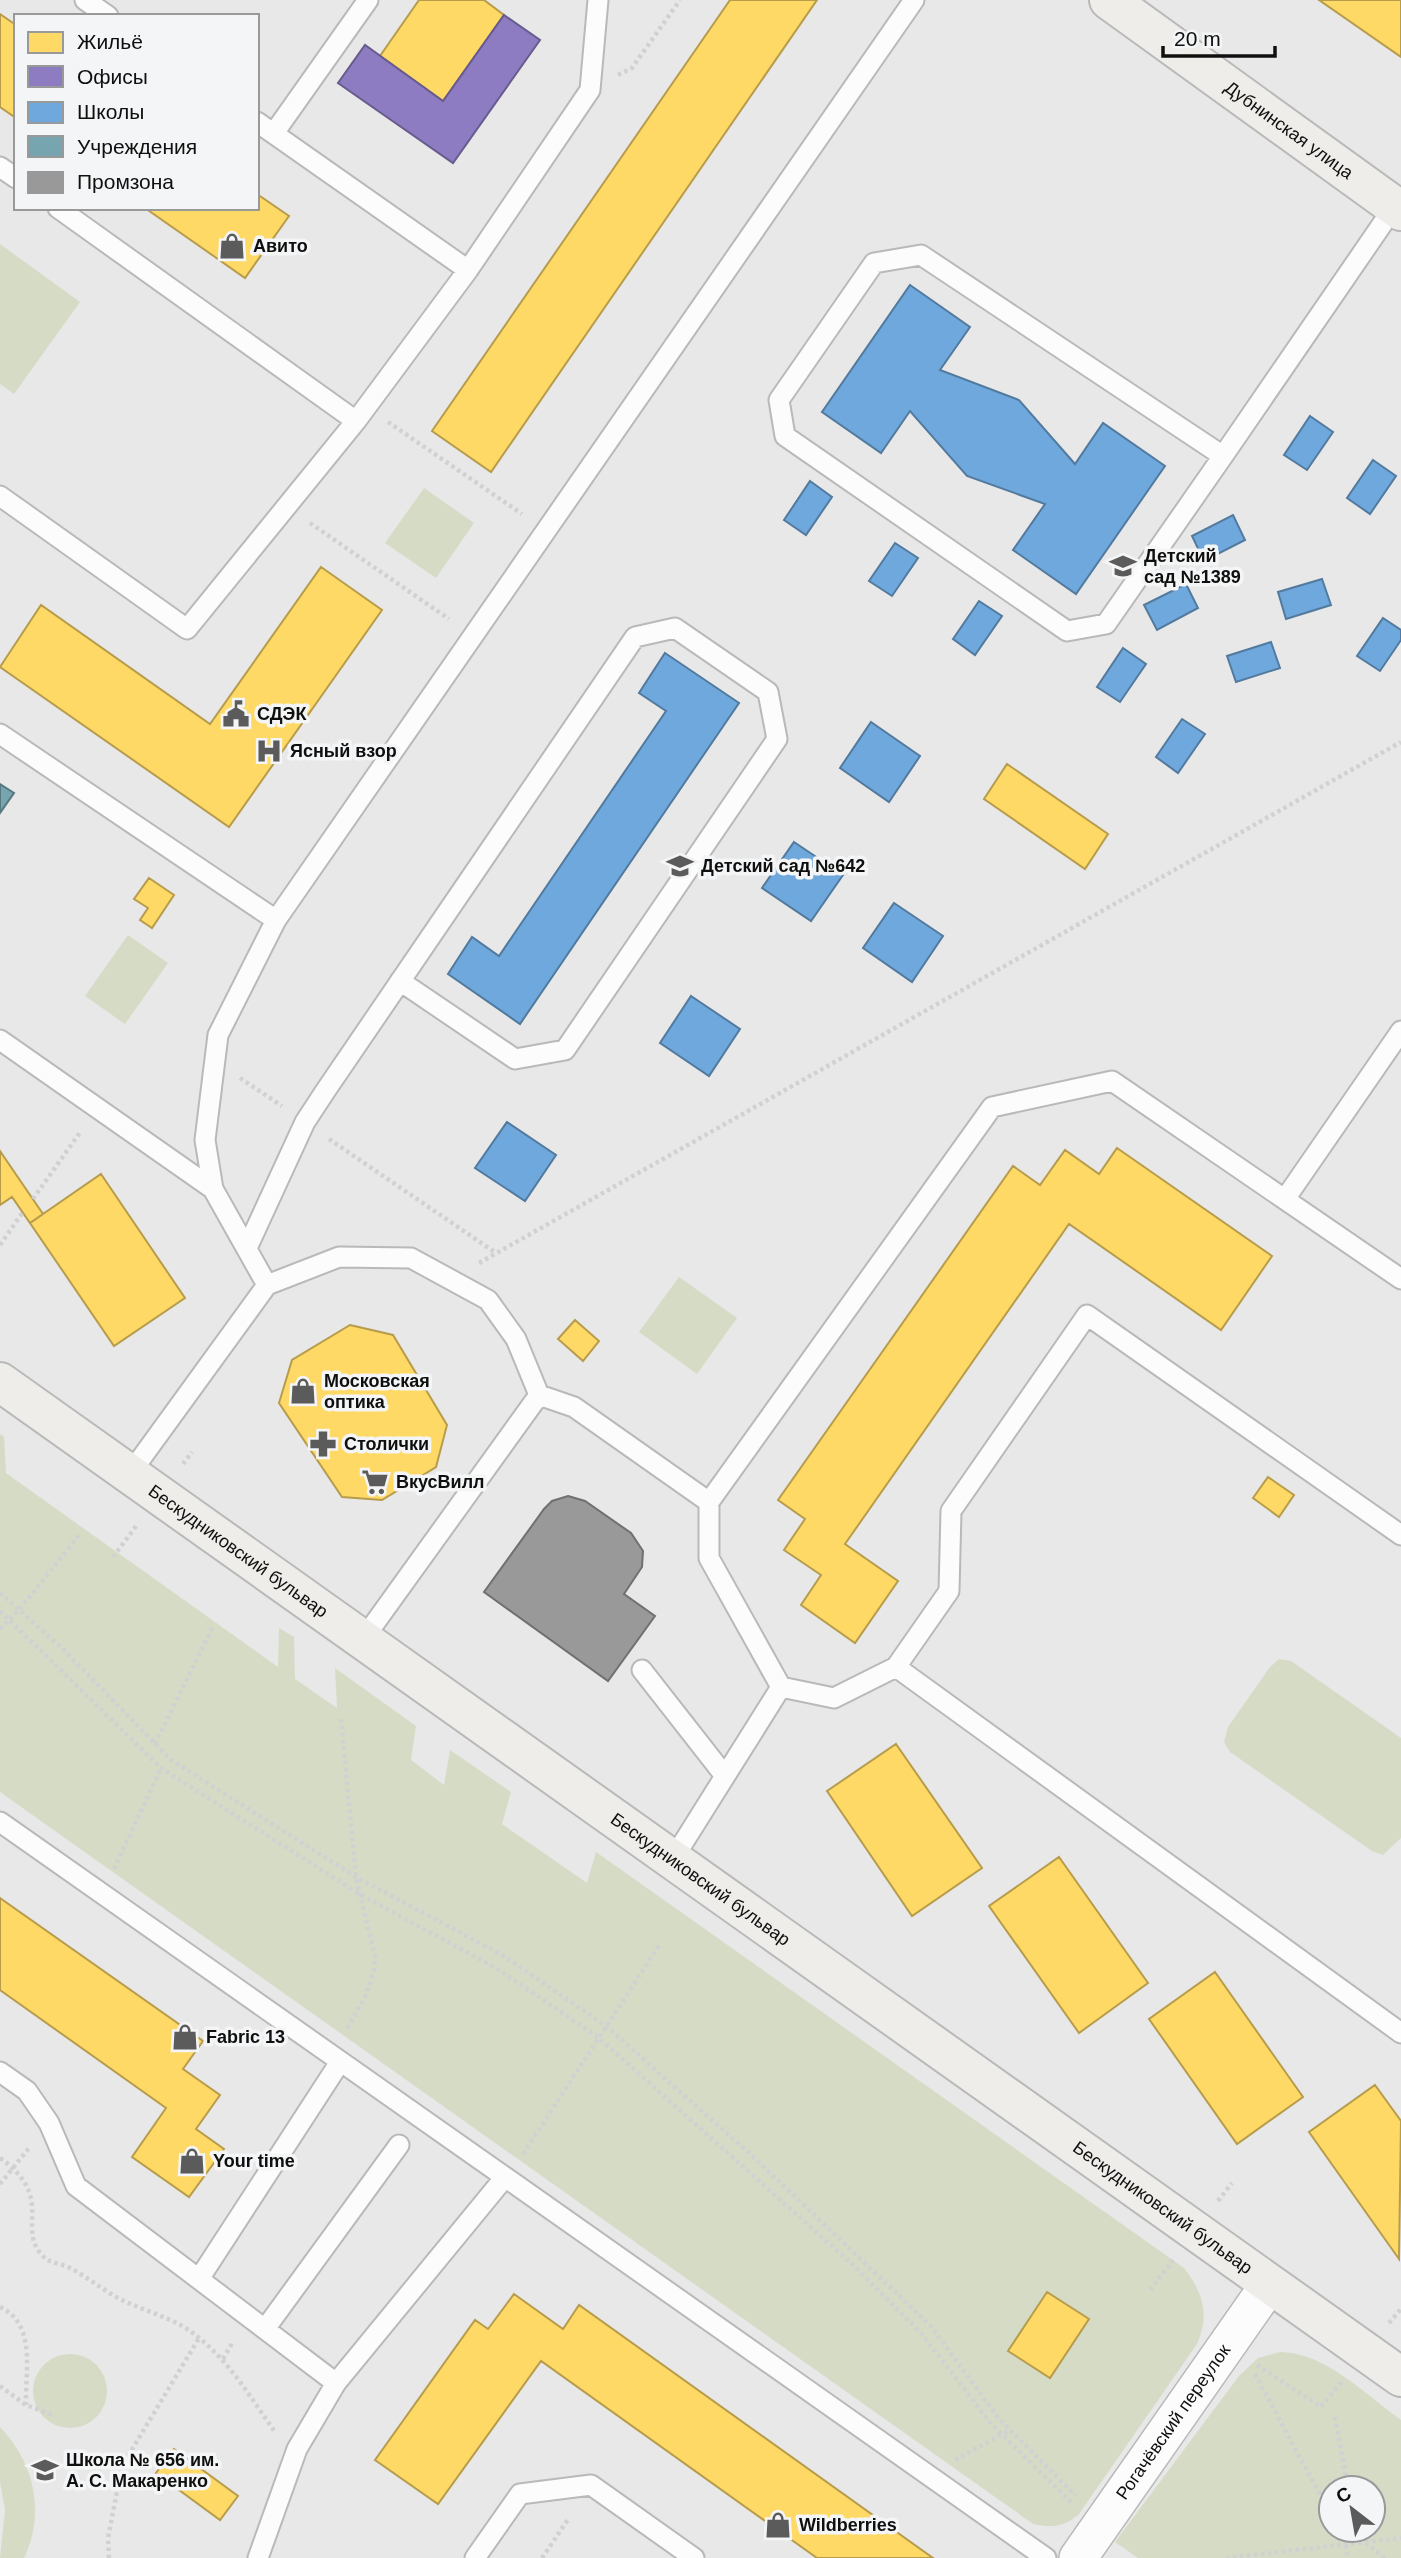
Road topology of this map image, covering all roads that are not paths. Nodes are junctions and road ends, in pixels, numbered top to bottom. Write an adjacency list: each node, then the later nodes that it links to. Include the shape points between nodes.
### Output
1 (85, 0): 6 (lane)
2 (368, 0): 8 (lane)
3 (598, 0): 11 (lane, via 590,90)
4 (914, 0): 16 (lane)
5 (1109, 0): 9 (street, Дубнинская улица)
6 (105, 14)
7 (259, 122): 8 (lane)
8 (274, 133): 11 (lane)
9 (1398, 209): 13 (lane)
10 (61, 210): 12 (lane)
11 (468, 270): 12 (lane)
12 (361, 414): 14 (lane, via 187,629)
13 (1223, 456): 13 (lane, via 921,256 874,264 779,400 785,436 1067,631 1106,624)
14 (0, 496)
15 (0, 734): 16 (lane)
16 (276, 920): 20 (lane, via 218,1035 205,1140)
17 (400, 981): 17 (lane, via 635,637 675,628 768,692 777,739 565,1050 515,1059); 22 (lane, via 305,1122)
18 (1401, 1031): 21 (lane)
19 (0, 1040): 20 (lane)
20 (213, 1189): 22 (lane)
21 (1285, 1199): 23 (lane); 28 (lane, via 1112,1081 992,1107)
22 (247, 1248): 24 (lane)
23 (1401, 1279)
24 (267, 1284): 26 (lane, via 339,1257 411,1258 488,1300 516,1339); 27 (lane)
25 (0, 1382): 27 (street, Бескудниковский бульвар)
26 (539, 1395): 28 (lane, via 574,1407); 30 (lane)
27 (129, 1475): 30 (street, Бескудниковский бульвар)
28 (709, 1503): 33 (lane, via 709,1558)
29 (1401, 1535): 31 (lane, via 1087,1315 951,1511 949,1591)
30 (364, 1638): 36 (street, Бескудниковский бульвар)
31 (896, 1667): 33 (lane, via 834,1698); 37 (lane)
32 (642, 1670): 34 (lane)
33 (781, 1687): 34 (lane)
34 (725, 1776): 36 (lane)
35 (0, 1822): 38 (lane)
36 (673, 1859): 43 (street, Бескудниковский бульвар)
37 (1401, 2033)
38 (336, 2059): 41 (lane); 42 (lane)
39 (0, 2072): 42 (lane, via 27,2091 49,2123 76,2186)
40 (399, 2145): 44 (lane)
41 (506, 2178): 46 (lane); 51 (lane)
42 (199, 2279): 44 (lane)
43 (1269, 2285): 45 (street, Бескудниковский бульвар); 47 (street, Рогачёвский переулок)
44 (265, 2329): 46 (lane)
45 (1401, 2377)
46 (336, 2382): 48 (lane, via 297,2449)
47 (1088, 2554)
48 (258, 2558)
49 (475, 2558): 50 (lane, via 520,2494 591,2485)
50 (694, 2558)
51 (1046, 2558)

